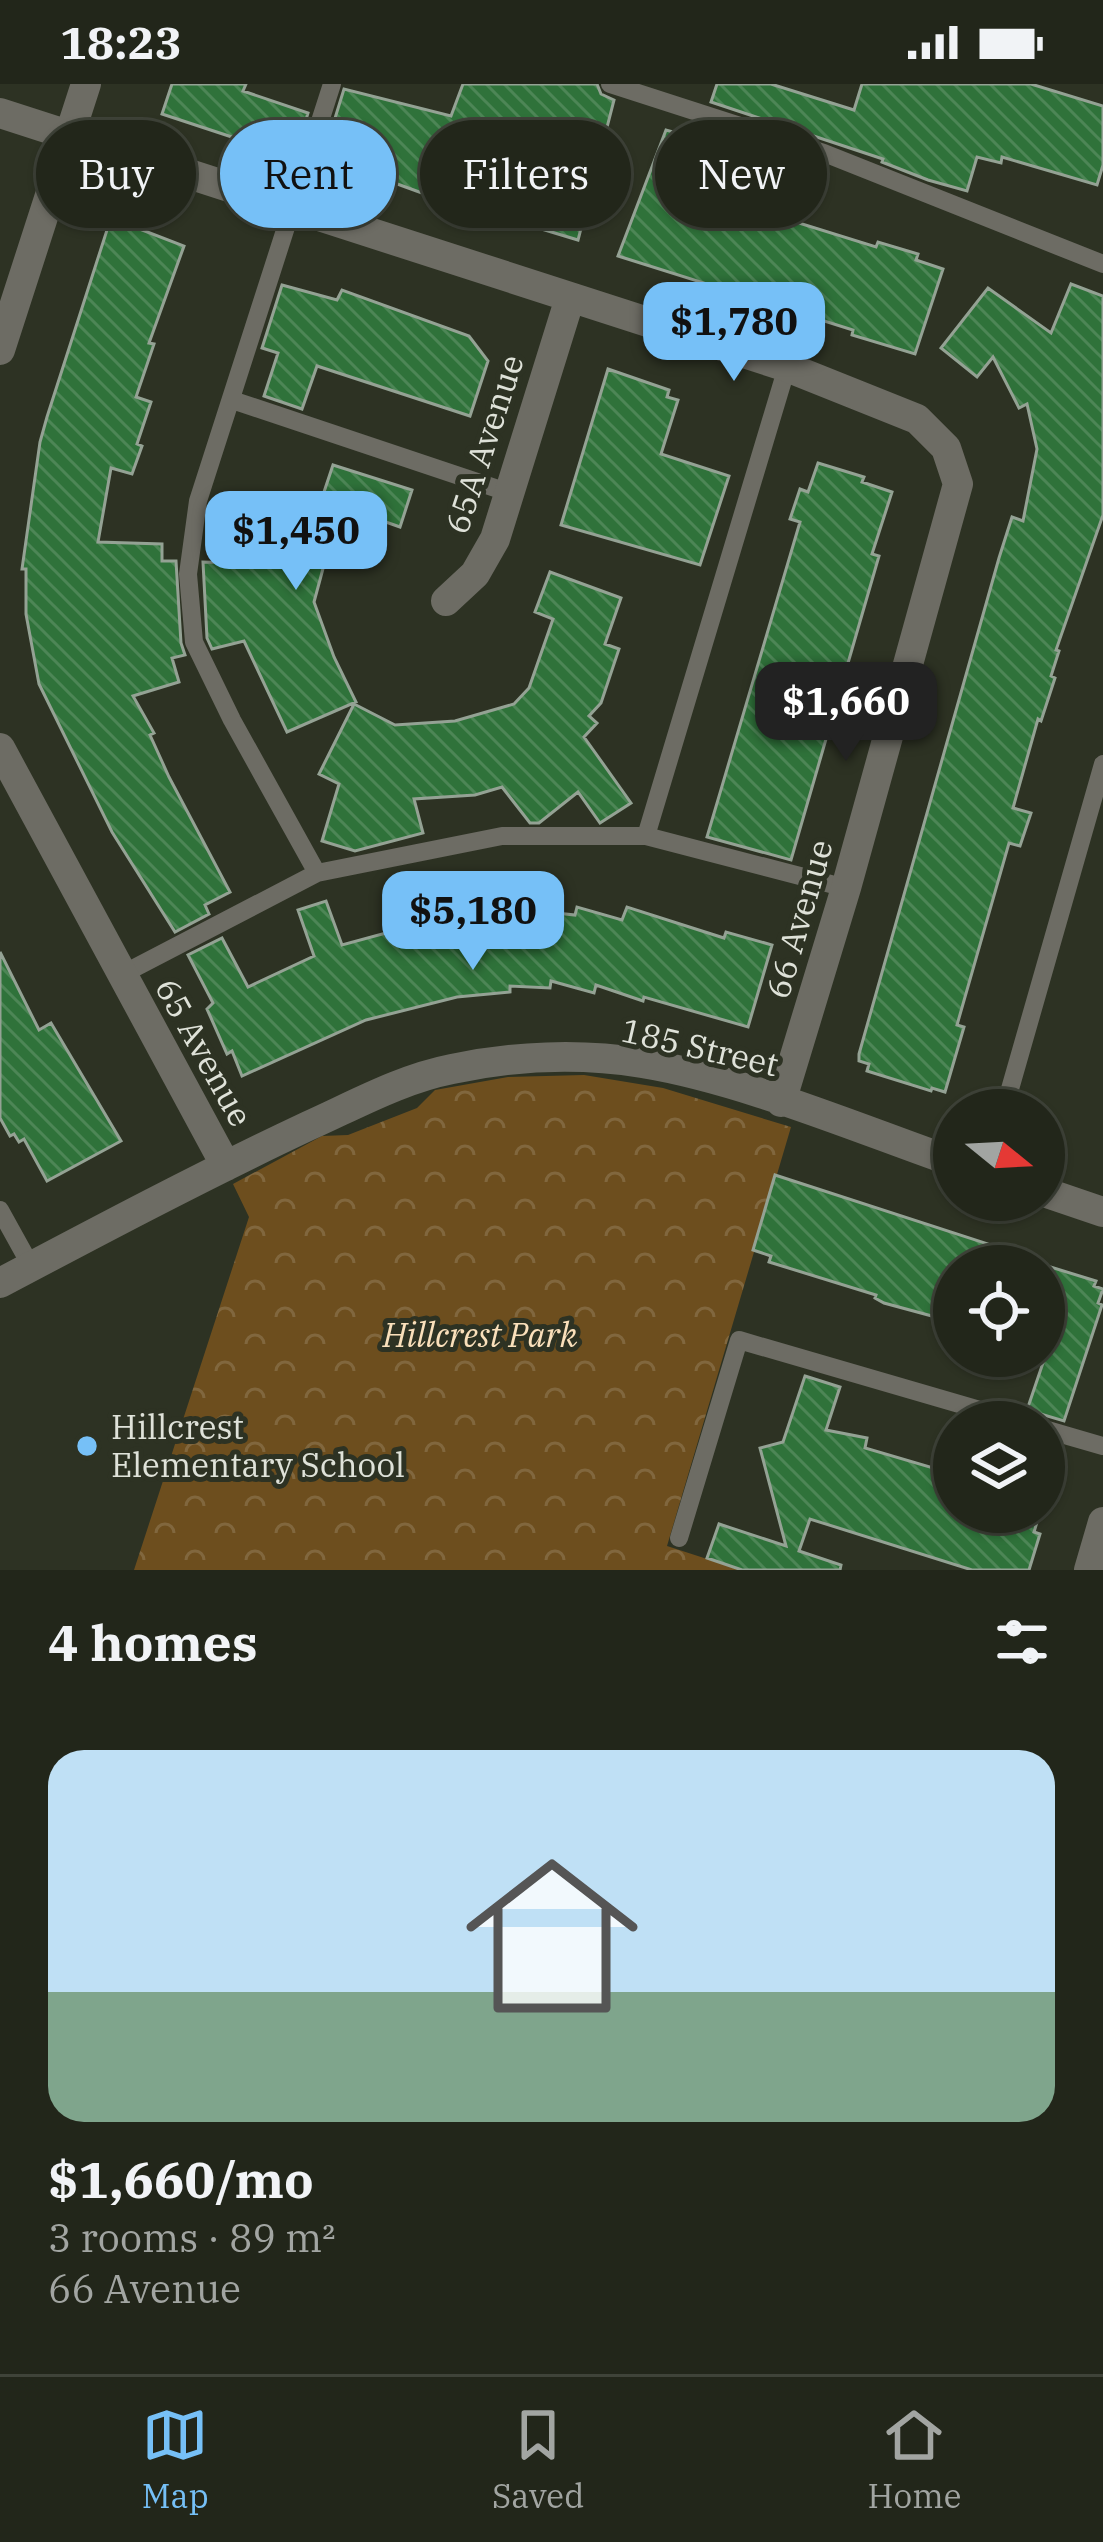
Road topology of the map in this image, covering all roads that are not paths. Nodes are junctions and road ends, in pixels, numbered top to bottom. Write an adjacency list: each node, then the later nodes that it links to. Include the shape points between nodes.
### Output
1 (86, 84): 5 (street)
2 (332, 84): 6 (lane)
3 (610, 84): 11 (lane, via 824,153)
4 (0, 113): 7 (street)
5 (74, 120)
6 (321, 120)
7 (36, 125)
8 (39, 228): 13 (street)
9 (287, 228): 15 (lane)
10 (355, 228): 12 (street)
11 (1103, 264)
12 (570, 298): 14 (street); 16 (street, 65A Avenue)
13 (0, 350)
14 (787, 367): 20 (lane); 22 (street, 66 Avenue, via 917,419 946,448 958,484)
15 (232, 400): 16 (lane); 21 (lane, via 198,501 188,574 194,642)
16 (509, 493): 17 (street, 65A Avenue, via 476,574)
17 (446, 601)
18 (0, 748): 23 (street, 65 Avenue)
19 (1103, 764): 24 (lane)
20 (646, 836): 21 (lane, via 502,836); 22 (lane)
21 (317, 873): 23 (lane)
22 (846, 887): 25 (street, 66 Avenue)
23 (121, 976): 27 (street, 65 Avenue)
24 (1010, 1089)
25 (781, 1102): 26 (street, 185 Street); 27 (street, 185 Street, via 641,1063 500,1061 397,1085)
26 (933, 1155)
27 (226, 1166): 31 (street, 65 Avenue)
28 (1065, 1199): 30 (street)
29 (0, 1210): 31 (lane)
30 (1103, 1212)
31 (31, 1266): 32 (street, 65 Avenue)
32 (0, 1283)
33 (949, 1401): 37 (lane, via 739,1340)
34 (1065, 1435): 35 (lane)
35 (1103, 1446)
36 (1103, 1522): 38 (street)
37 (679, 1538)
38 (1089, 1570)

